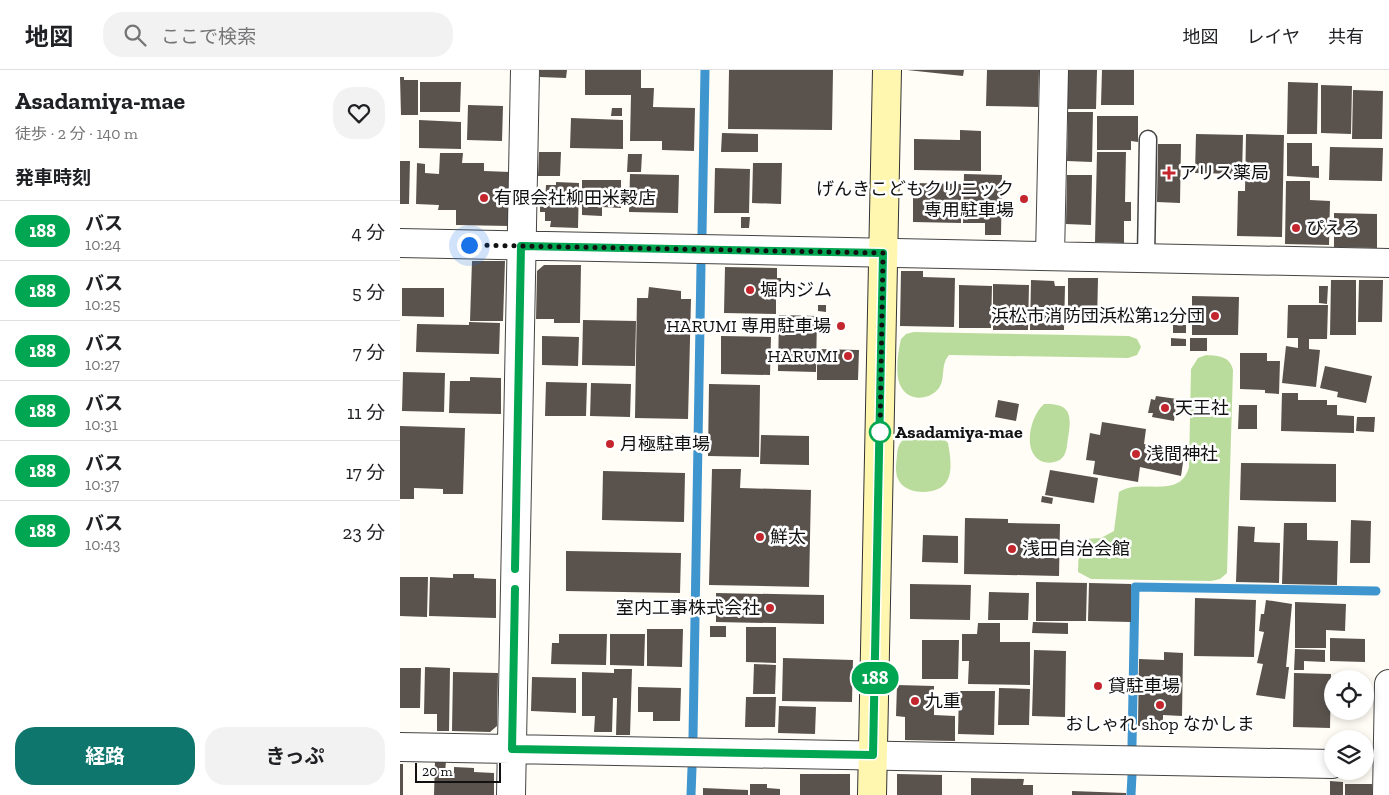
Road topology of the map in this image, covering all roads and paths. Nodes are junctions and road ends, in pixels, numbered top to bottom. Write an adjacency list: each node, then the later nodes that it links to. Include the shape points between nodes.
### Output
1 (525, 70): 6 (street)
2 (887, 70): 7 (street)
3 (1054, 70): 8 (street)
4 (1148, 140): 9 (lane)
5 (400, 243): 6 (street)
6 (521, 246): 7 (street); 13 (street)
7 (883, 253): 8 (street); 14 (street)
8 (1050, 256): 9 (street)
9 (1146, 258): 10 (street)
10 (1389, 263)
11 (1389, 684): 16 (street)
12 (400, 747): 13 (street)
13 (512, 749): 14 (street); 17 (street)
14 (873, 755): 15 (street); 18 (street)
15 (1324, 764)
16 (1380, 765): 19 (street)
17 (511, 795)
18 (872, 795)
19 (1387, 795)

